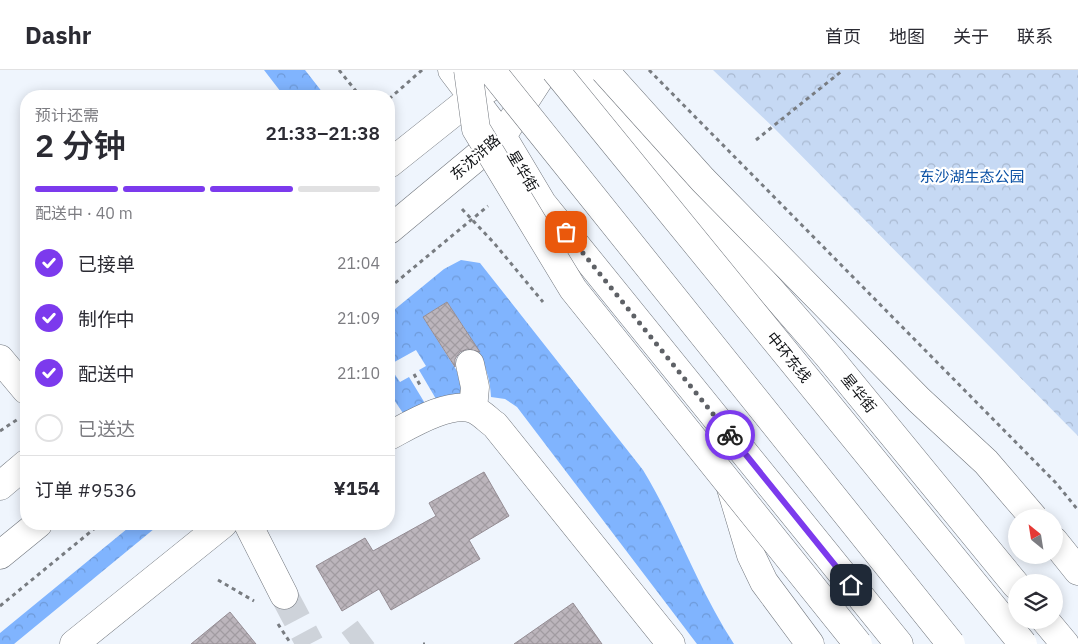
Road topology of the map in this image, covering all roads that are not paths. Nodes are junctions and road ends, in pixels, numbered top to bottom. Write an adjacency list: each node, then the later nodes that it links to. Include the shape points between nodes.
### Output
1 (452, 70): 9 (main road, 星华街)
2 (468, 70): 34 (main road, bridge, via 476,129 573,289)
3 (490, 70): 36 (main road, bridge)
4 (521, 70): 9 (main road)
5 (546, 70): 10 (main road, 东沈浒路)
6 (555, 70): 37 (main road, 中环东线, bridge)
7 (580, 70): 28 (main road, 星华街, via 829,357)
8 (604, 70): 21 (main road, bridge, via 702,180 919,400 986,462)
9 (473, 97): 10 (main road, 星华街); 11 (main road)
10 (502, 136): 12 (main road, 东沈浒路); 16 (main road, 星华街, via 542,202)
11 (395, 159)
12 (395, 225)
13 (0, 359): 15 (main road)
14 (470, 364): 17 (main road, via 476,387)
15 (20, 383)
16 (707, 407): 33 (main road, via 751,554 764,582); 35 (main road, 星华街)
17 (473, 409): 18 (main road, via 452,409 428,416); 32 (main road, via 495,425)
18 (395, 433)
19 (20, 469): 20 (main road)
20 (0, 486)
21 (1026, 509)
22 (31, 530): 26 (main road)
23 (216, 530): 31 (main road)
24 (251, 530): 29 (main road)
25 (1063, 552): 27 (main road)
26 (0, 555)
27 (1078, 571)
28 (1008, 575)
29 (284, 595)
30 (1052, 629): 38 (main road)
31 (74, 644)
32 (671, 644)
33 (810, 644)
34 (858, 644)
35 (899, 644)
36 (951, 644)
37 (1023, 644)
38 (1064, 644)

